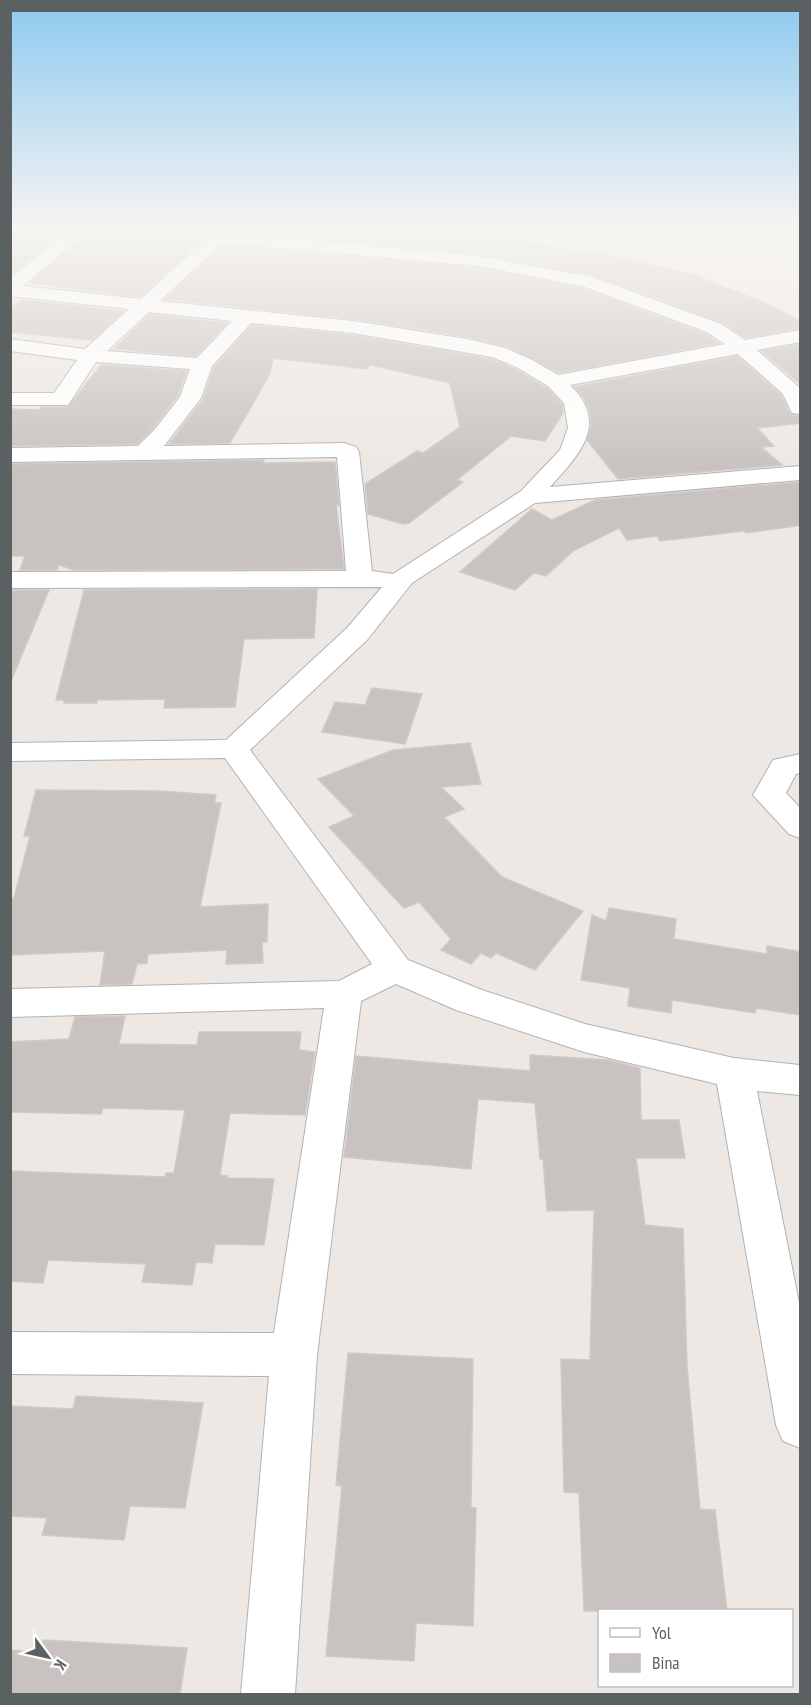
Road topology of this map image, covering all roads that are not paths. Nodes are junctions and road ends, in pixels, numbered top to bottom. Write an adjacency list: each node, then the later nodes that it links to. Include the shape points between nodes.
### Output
1 (143, 310): 8 (street)
2 (179, 310): 4 (street)
3 (667, 310): 7 (street, via 714,328)
4 (246, 317): 9 (street); 10 (street, via 353,327 467,345 498,352)
5 (801, 336): 7 (street)
6 (10, 345): 8 (street)
7 (742, 347): 10 (street); 12 (street, via 792,391)
8 (90, 356): 9 (street); 11 (street, via 60,400)
9 (202, 364): 13 (street, via 190,398)
10 (555, 382): 16 (street, via 574,401 579,428 570,452)
11 (10, 399)
12 (801, 408)
13 (143, 454): 14 (street); 18 (street, via 344,450 348,453)
14 (10, 455)
15 (801, 473): 16 (street)
16 (529, 496): 17 (street)
17 (403, 578): 18 (street); 20 (street, via 357,634)
18 (360, 579): 19 (street)
19 (10, 580)
20 (234, 749): 21 (street); 24 (street)
21 (10, 752)
22 (801, 764): 23 (street, via 784,767 769,795)
23 (801, 827)
24 (395, 969): 25 (street); 27 (street, via 468,1000 584,1038)
25 (344, 994): 26 (street); 30 (street)
26 (10, 1003)
27 (734, 1073): 28 (street); 31 (street)
28 (801, 1080)
29 (10, 1353): 30 (street)
30 (294, 1355): 32 (street)
31 (801, 1425)
32 (268, 1695)

